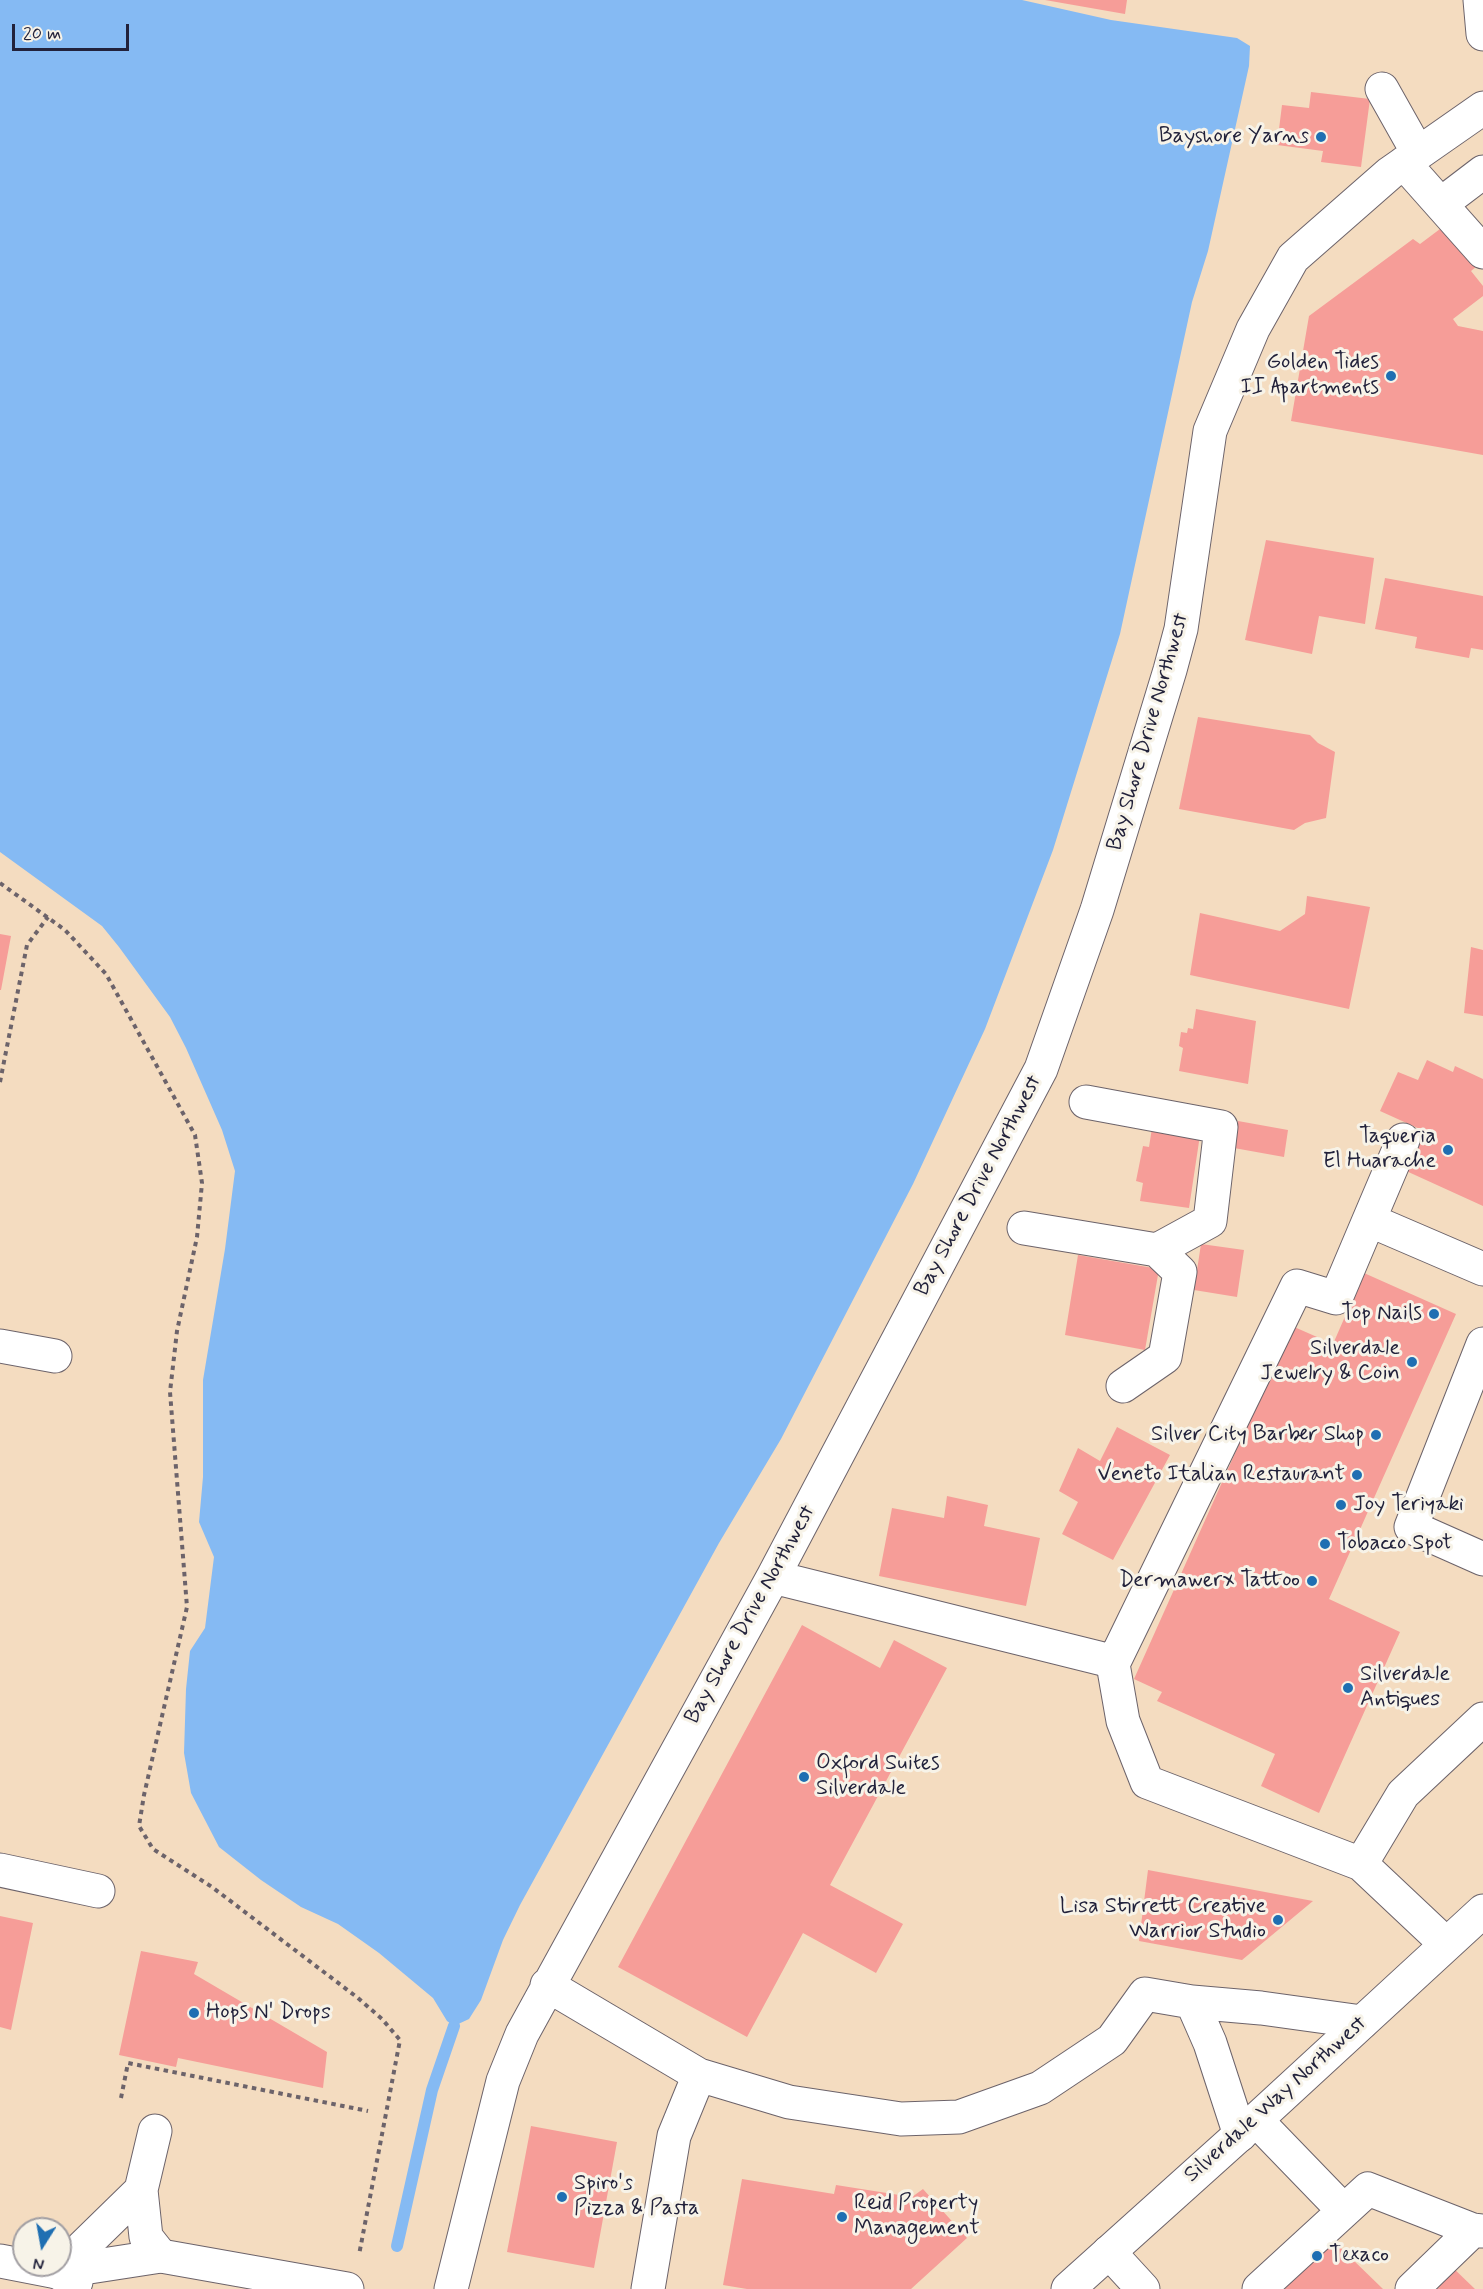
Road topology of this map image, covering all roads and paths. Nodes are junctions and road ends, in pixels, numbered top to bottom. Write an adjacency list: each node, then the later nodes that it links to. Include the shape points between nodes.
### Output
1 (1480, 0): 2 (street)
2 (1483, 33)
3 (1382, 89): 5 (street)
4 (1483, 108): 5 (street, Bay Shore Drive Northwest)
5 (1411, 158): 7 (street); 23 (street, Bay Shore Drive Northwest, via 1293,258 1253,329 1210,431 1181,629 1170,670 1097,910 1041,1068)
6 (1483, 172): 7 (street)
7 (1441, 204): 8 (street)
8 (1483, 252)
9 (0, 883): 10 (path)
10 (48, 917): 11 (path, via 27,945); 46 (path, via 106,974 195,1135 202,1183 197,1236 177,1331 170,1392 187,1607 139,1826 153,1849 212,1887 358,1998 400,2040)
11 (0, 1082)
12 (1086, 1102): 16 (street, via 1221,1127 1210,1221)
13 (1403, 1140): 14 (street)
14 (1369, 1220): 17 (street); 24 (street, via 1336,1298 1297,1286)
15 (1024, 1228): 16 (street)
16 (1157, 1250): 21 (street, via 1180,1272 1165,1357)
17 (1483, 1269)
18 (1483, 1344): 22 (street, via 1411,1527)
19 (0, 1346): 20 (street)
20 (56, 1356)
21 (1123, 1386)
22 (1483, 1559)
23 (773, 1577): 24 (street); 31 (street, Bay Shore Drive Northwest)
24 (1113, 1664): 26 (street, via 1123,1721 1147,1782)
25 (1483, 1719): 26 (street, via 1402,1794)
26 (1361, 1864): 30 (street)
27 (0, 1870): 28 (street)
28 (98, 1891)
29 (1483, 1911): 30 (street, Silverdale Way Northwest)
30 (1446, 1944): 33 (street, Silverdale Way Northwest)
31 (547, 1985): 34 (street); 49 (street, Bay Shore Drive Northwest, via 502,2081)
32 (1192, 2002): 33 (street); 34 (street, via 1145,1994 1112,2040 1040,2088 959,2117 901,2120 789,2102); 37 (street)
33 (1362, 2022): 37 (street, Silverdale Way Northwest)
34 (699, 2075): 50 (street, via 674,2136)
35 (121, 2098): 36 (path, via 128,2063)
36 (368, 2111)
37 (1248, 2127): 40 (street); 42 (street, Silverdale Way Northwest)
38 (155, 2131): 39 (street)
39 (141, 2190): 43 (street, via 146,2237); 44 (street)
40 (1344, 2211): 41 (street, via 1368,2189); 53 (street)
41 (1478, 2230): 54 (street)
42 (1109, 2252): 51 (street, Silverdale Way Northwest); 52 (street)
43 (161, 2256): 45 (street); 46 (street)
44 (72, 2257)
45 (72, 2270)
46 (354, 2275)
47 (66, 2277): 48 (street)
48 (89, 2289)
49 (452, 2289)
50 (648, 2289)
51 (1068, 2289)
52 (1143, 2289)
53 (1259, 2289)
54 (1412, 2289)

